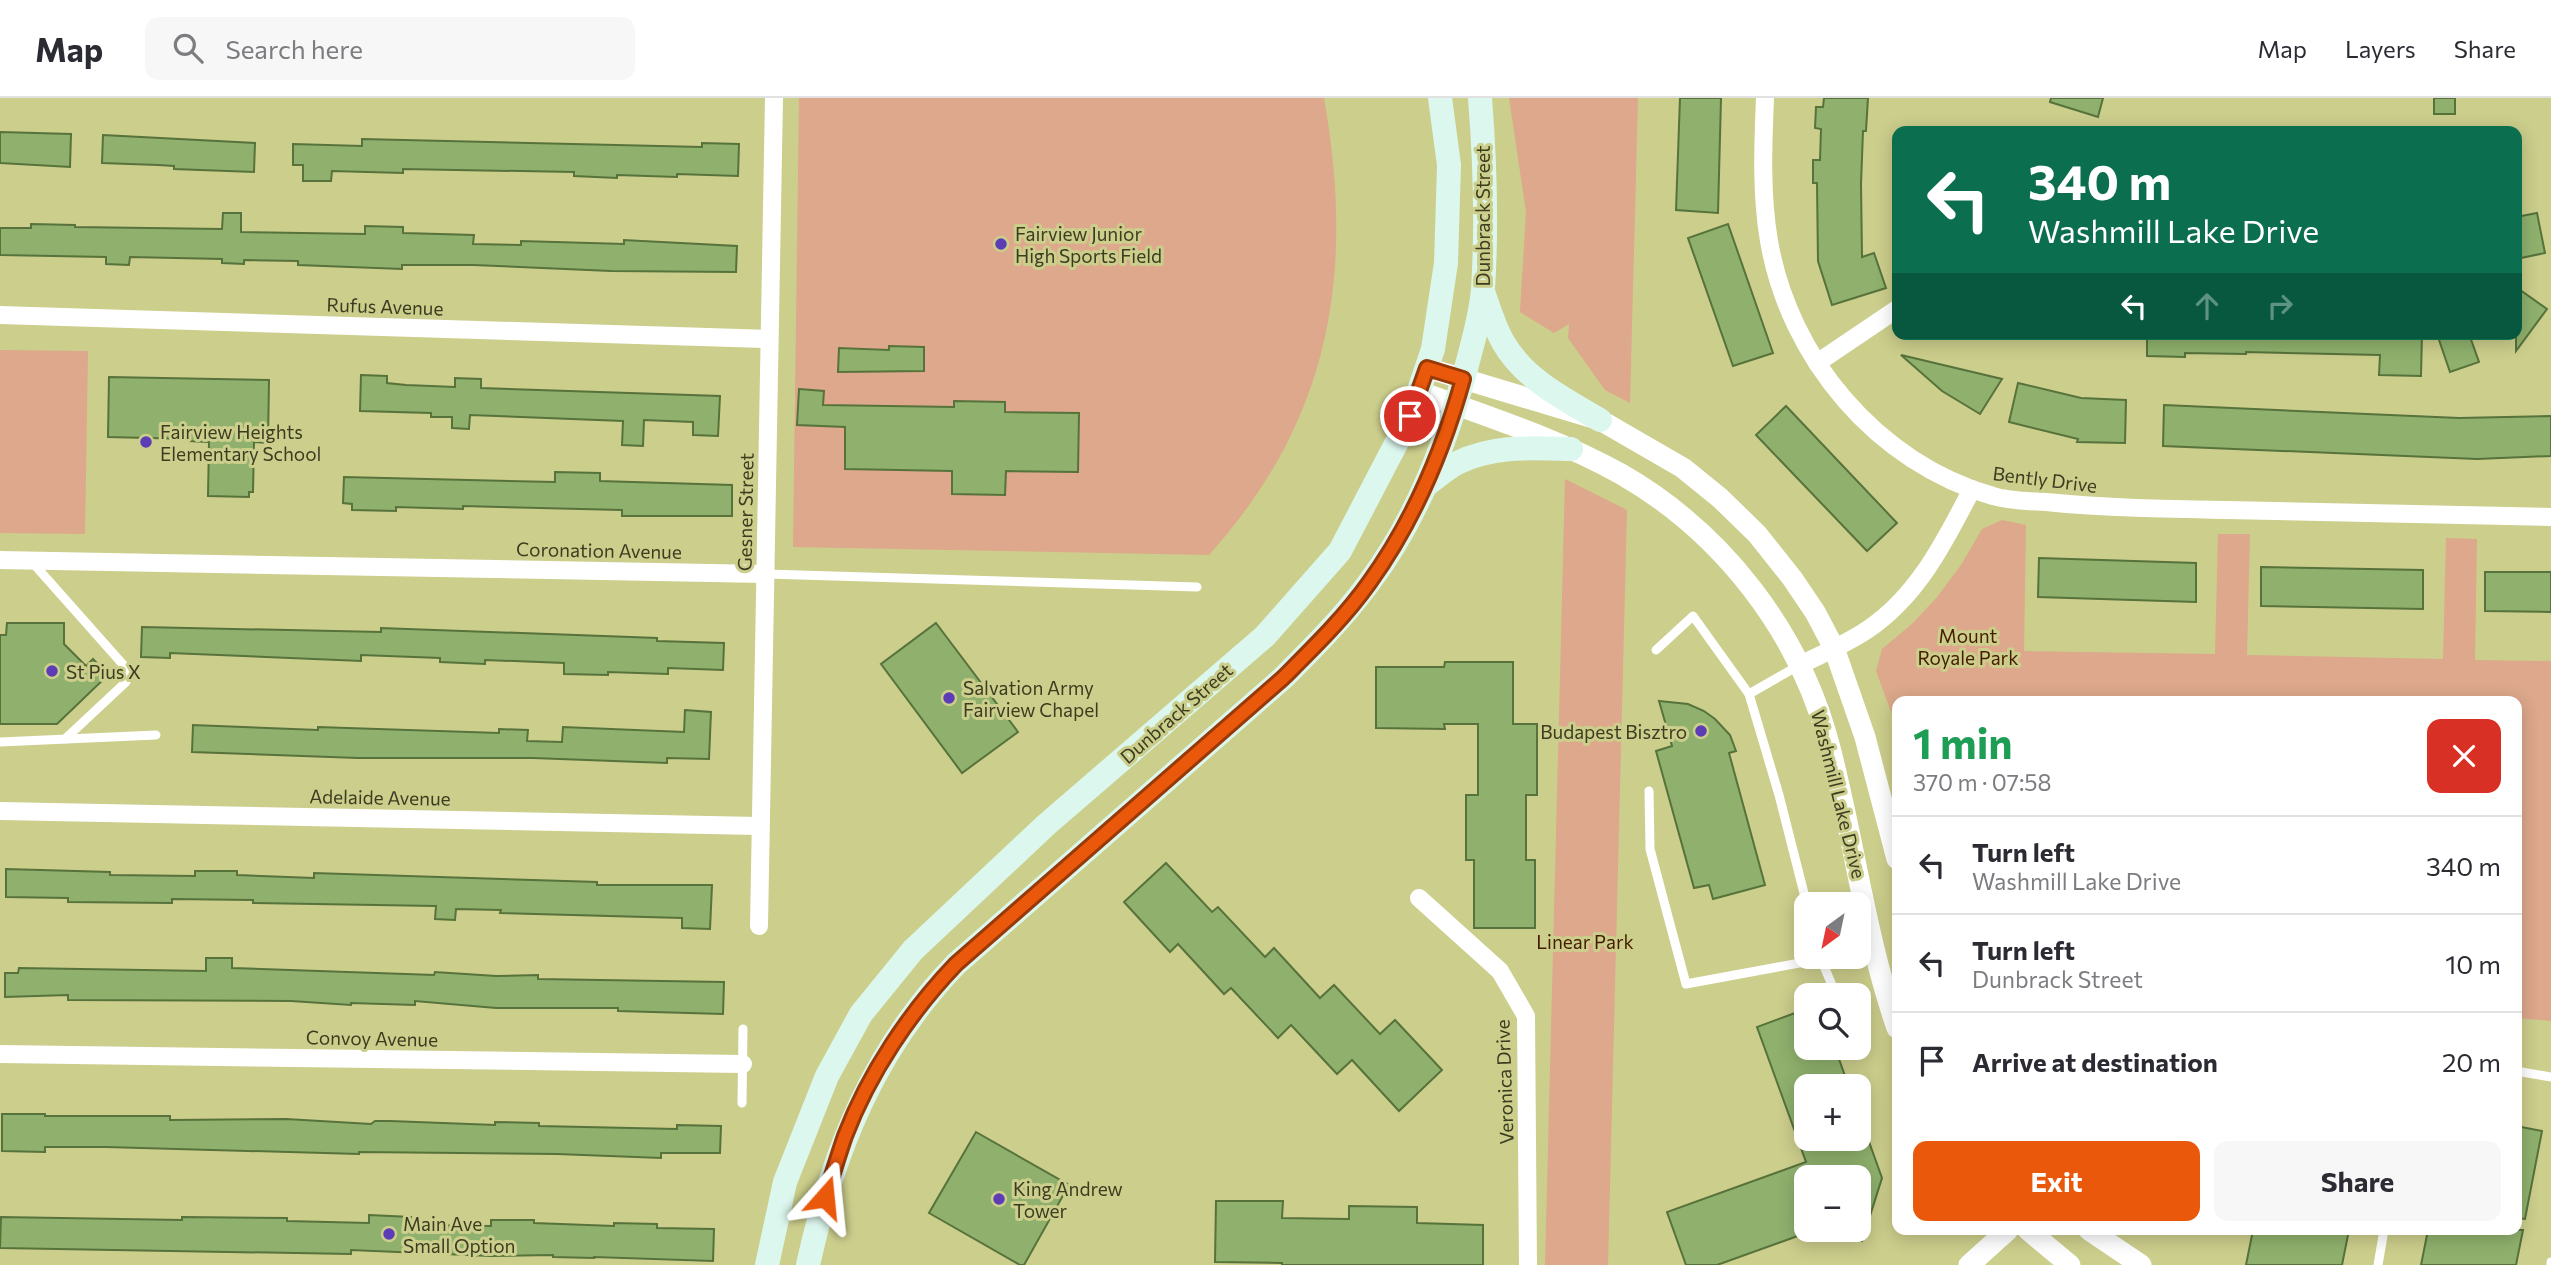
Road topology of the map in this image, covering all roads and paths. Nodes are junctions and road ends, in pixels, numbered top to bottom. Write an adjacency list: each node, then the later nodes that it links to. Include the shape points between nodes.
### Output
1 (774, 98): 8 (street, Gesner Street)
2 (1440, 98): 10 (main road, Dunbrack Street, via 1449,165 1446,263)
3 (1480, 98): 5 (main road, Dunbrack Street, via 1485,165)
4 (1765, 98): 9 (street, Bently Drive, via 1764,194 1769,243 1788,310)
5 (1483, 292): 11 (main road, Dunbrack Street); 14 (main road, via 1503,342 1527,372)
6 (1892, 312): 9 (street)
7 (0, 315): 8 (street, Rufus Avenue)
8 (768, 340): 21 (street, Gesner Street)
9 (1817, 363): 17 (street, Bently Drive, via 1872,428 1920,462)
10 (1427, 368): 11 (street, Washmill Lake Drive); 12 (main road, Dunbrack Street)
11 (1463, 379): 13 (main road, Dunbrack Street); 14 (street, Washmill Lake Drive)
12 (1420, 392): 13 (street, Washmill Lake Drive); 49 (main road, Dunbrack Street, via 1340,551 1265,636 1046,825 913,950 861,1014 827,1076 785,1182)
13 (1456, 404): 15 (street, Washmill Lake Drive); 16 (main road, Dunbrack Street)
14 (1600, 420): 23 (street, Washmill Lake Drive, via 1683,468 1757,534 1815,612)
15 (1571, 449): 16 (main road, via 1506,448 1480,454); 25 (street, Washmill Lake Drive, via 1654,495 1720,551 1761,602)
16 (1425, 486): 50 (main road, Dunbrack Street, via 1370,582 1330,631 927,994 873,1077 846,1133)
17 (1972, 489): 18 (street, Bently Drive, via 1995,497 2130,508); 23 (street, via 1918,582 1868,630)
18 (2551, 517)
19 (0, 560): 20 (street, Coronation Avenue)
20 (30, 560): 21 (street, Coronation Avenue); 28 (lane, via 127,670 126,682)
21 (766, 574): 22 (lane, Coronation Avenue); 32 (street, Gesner Street)
22 (1197, 587)
23 (1834, 648): 25 (street); 33 (street, Washmill Lake Drive, via 1865,737)
24 (1656, 650): 26 (lane, via 1693,616)
25 (1800, 665): 26 (lane); 38 (street, Washmill Lake Drive, via 1829,742 1869,943)
26 (1749, 694): 34 (lane)
27 (156, 735): 28 (lane)
28 (65, 739): 29 (lane)
29 (0, 742)
30 (1649, 791): 37 (lane, via 1650,849 1686,984)
31 (0, 811): 32 (street, Adelaide Avenue)
32 (759, 826): 36 (street, Gesner Street)
33 (1892, 840)
34 (1804, 892)
35 (1419, 898): 51 (street, Veronica Drive, via 1500,971 1526,1016)
36 (759, 926)
37 (1794, 963)
38 (1892, 1013)
39 (743, 1029): 41 (lane)
40 (0, 1054): 41 (street, Convoy Avenue)
41 (743, 1064): 44 (lane)
42 (2522, 1072): 43 (lane)
43 (2551, 1077)
44 (742, 1103)
45 (2002, 1235): 52 (street)
46 (2034, 1235): 53 (street)
47 (2096, 1235): 54 (street)
48 (2383, 1235): 55 (lane)
49 (767, 1265)
50 (808, 1265)
51 (1528, 1265)
52 (1969, 1265)
53 (2070, 1265)
54 (2141, 1265)
55 (2378, 1265)

